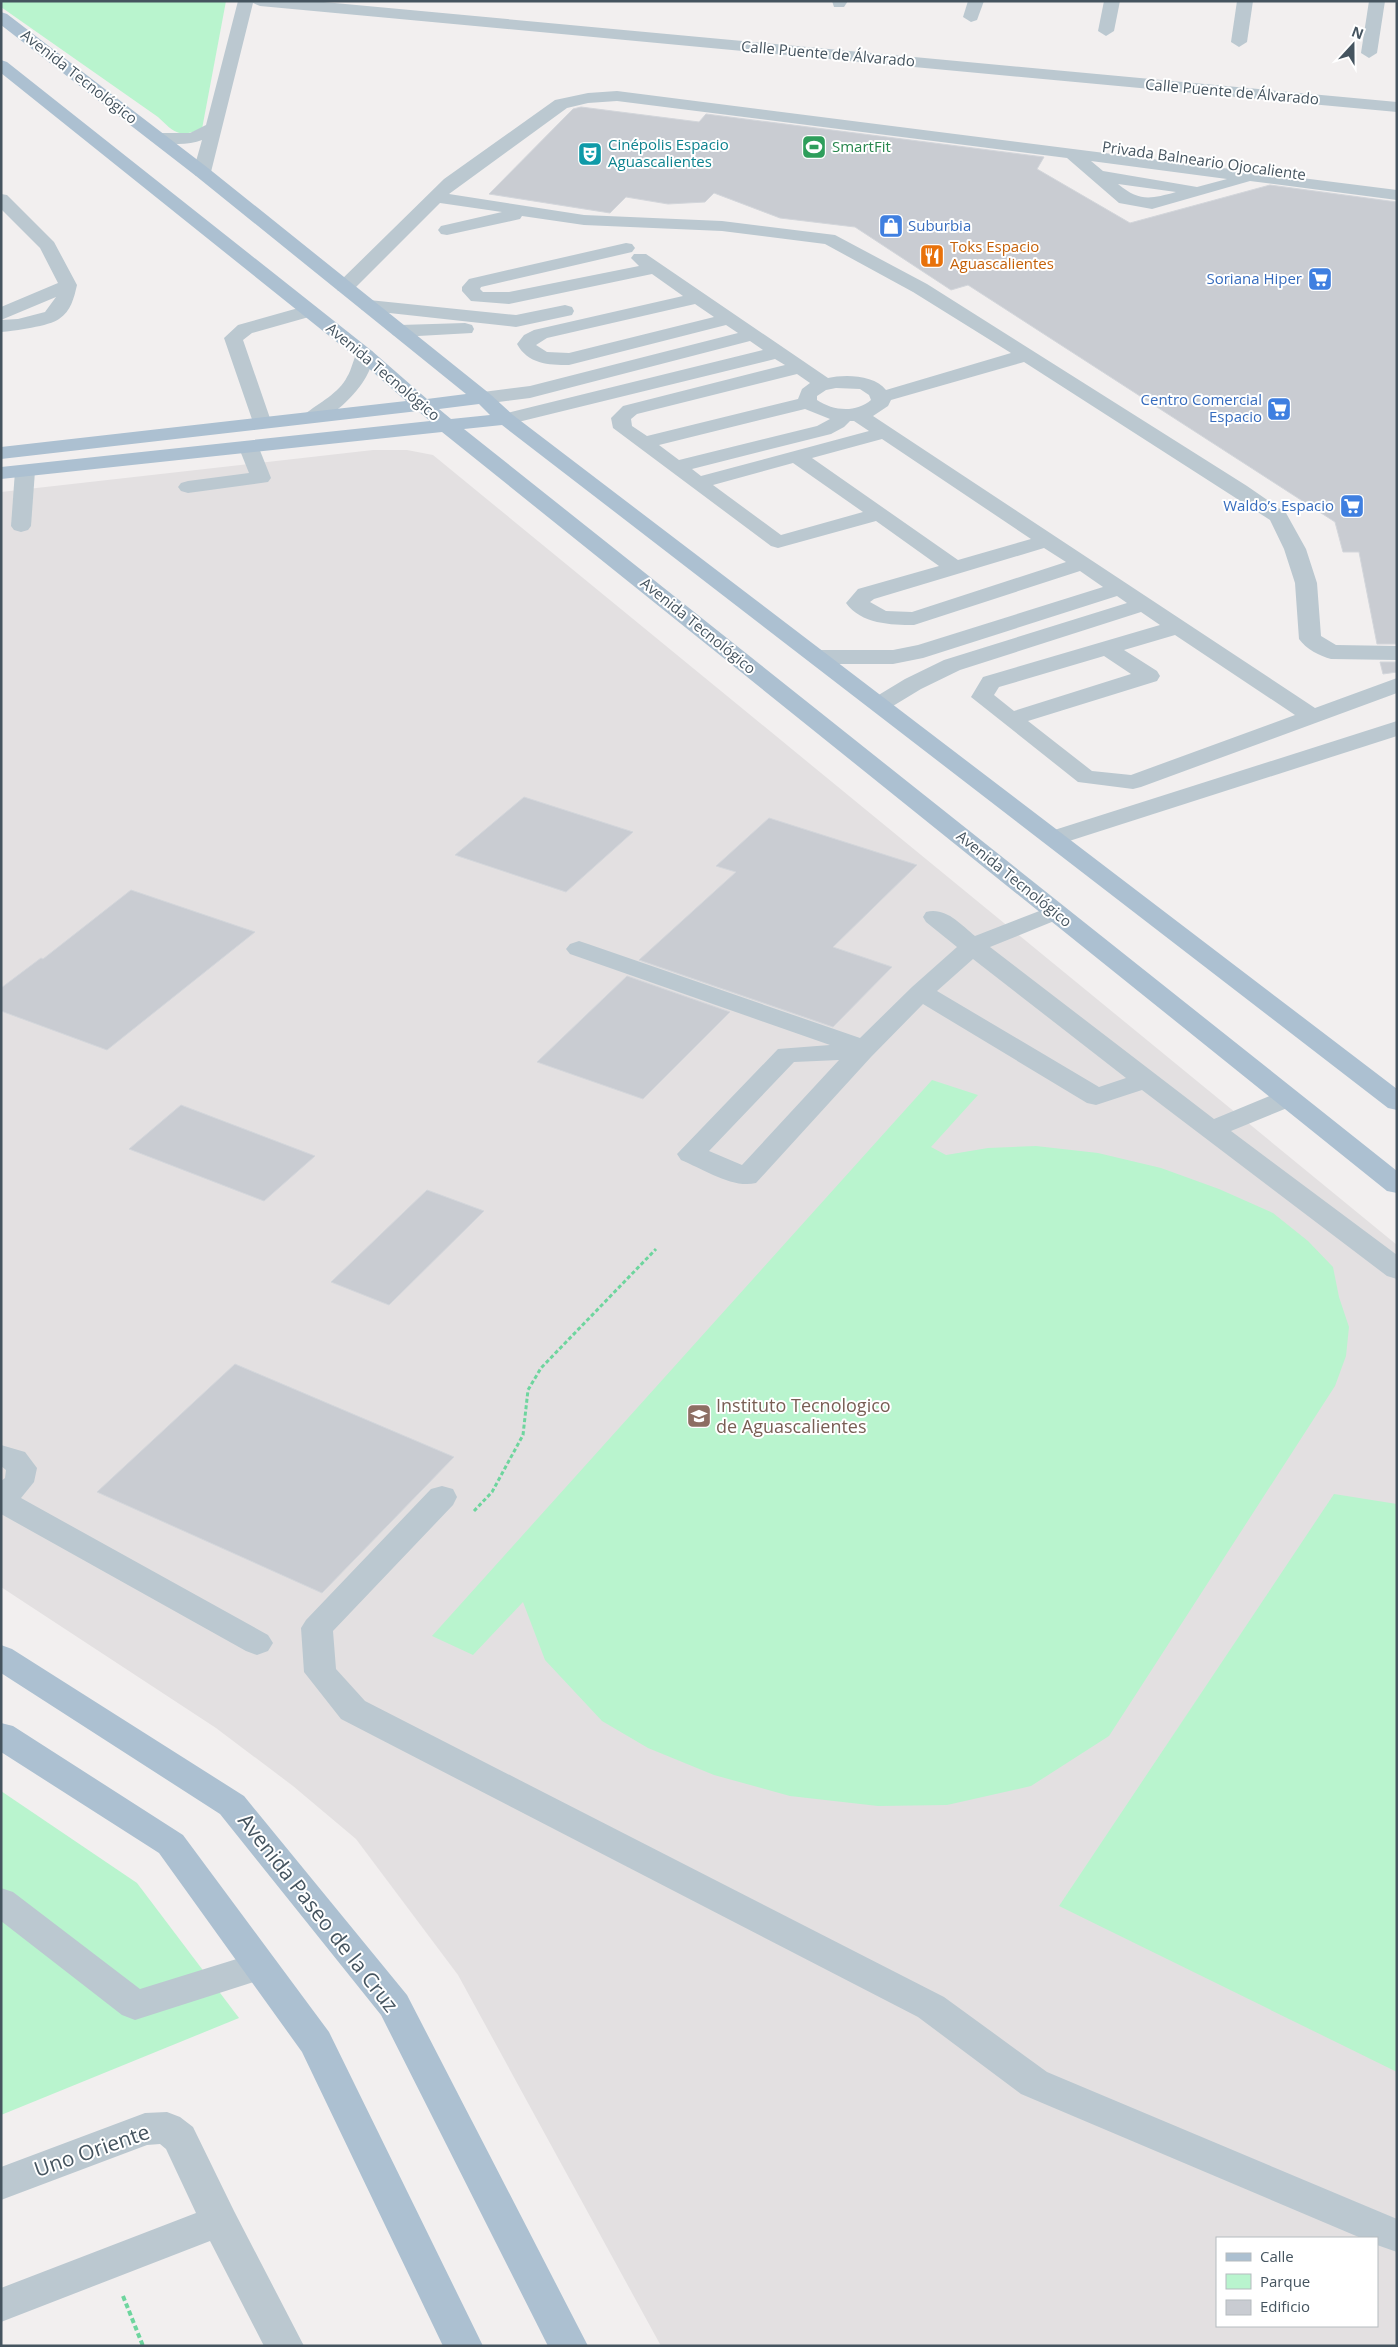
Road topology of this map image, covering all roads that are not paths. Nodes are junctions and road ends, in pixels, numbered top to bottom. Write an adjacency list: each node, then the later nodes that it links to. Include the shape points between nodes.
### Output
1 (246, 1): 14 (street)
2 (260, 1): 13 (street, Calle Puente de Álvarado)
3 (976, 1): 8 (street)
4 (1112, 1): 9 (street)
5 (1245, 1): 10 (street)
6 (1377, 1): 11 (street)
7 (1, 17): 16 (main road, Avenida Tecnológico)
8 (971, 17)
9 (1106, 30)
10 (1239, 42)
11 (1369, 53)
12 (1, 65): 38 (main road, Avenida Tecnológico)
13 (1397, 107)
14 (213, 128): 16 (street, via 193,138); 19 (street)
15 (1011, 135): 23 (street, Privada Balneario Ojocaliente)
16 (157, 138): 19 (main road, Avenida Tecnológico)
17 (1072, 154): 18 (street); 20 (street); 26 (street, via 617,96 561,104 450,183)
18 (1161, 165): 21 (street); 22 (street)
19 (202, 172): 35 (main road, Avenida Tecnológico)
20 (1098, 176): 22 (street); 24 (street, via 1125,199 1152,204)
21 (1256, 177): 24 (street); 25 (street)
22 (1150, 183): 24 (street)
23 (1397, 187)
24 (1203, 191)
25 (1397, 195)
26 (436, 197): 28 (street); 35 (street)
27 (1, 199): 33 (street, via 48,246)
28 (528, 212): 29 (street); 30 (street)
29 (584, 220): 31 (street); 45 (street, via 722,226 829,239 920,288)
30 (447, 230)
31 (626, 248): 32 (street); 32 (street, via 475,283 471,292 478,296 508,298)
32 (655, 268): 34 (street)
33 (68, 285): 39 (street); 42 (street, via 64,302 52,316)
34 (681, 285): 36 (street); 41 (street)
35 (345, 287): 37 (main road, Avenida Tecnológico)
36 (698, 298): 40 (street); 40 (street, via 541,334 526,344 530,352 539,356 569,358)
37 (369, 306): 41 (street); 43 (main road, Avenida Tecnológico)
38 (309, 311): 47 (main road, Avenida Tecnológico); 59 (street, via 246,329 233,338)
39 (1, 314)
40 (729, 319): 44 (street)
41 (516, 321): 43 (street, via 458,330)
42 (1, 326)
43 (400, 331): 53 (main road, Avenida Tecnológico)
44 (753, 335): 46 (street); 49 (street)
45 (1019, 350): 51 (street); 80 (street, via 1279,518 1295,549 1306,583 1310,639 1331,652)
46 (779, 352): 48 (street); 52 (street)
47 (365, 355): 55 (main road, Avenida Tecnológico); 57 (street, via 360,375 348,391)
48 (800, 367): 50 (street); 62 (street, via 630,410 621,418 623,428)
49 (585, 378): 52 (street); 53 (street, via 530,392)
50 (825, 384): 51 (street, via 848,382); 54 (street, via 809,392)
51 (876, 392): 56 (street, via 880,402 876,407)
52 (605, 394): 58 (street)
53 (483, 398): 55 (main road); 58 (main road, Avenida Tecnológico)
54 (808, 402): 56 (street, via 822,411); 62 (street)
55 (426, 405): 57 (main road); 60 (main road, Avenida Tecnológico)
56 (851, 414): 61 (street); 66 (street, via 824,430)
57 (312, 418): 59 (main road)
58 (506, 419): 60 (main road); 81 (main road, Avenida Tecnológico)
59 (262, 424): 64 (main road)
60 (447, 426): 63 (main road); 88 (main road, Avenida Tecnológico)
61 (886, 432): 65 (street); 73 (street)
62 (643, 443): 66 (street)
63 (249, 448): 67 (main road); 70 (street, via 261,478)
64 (1, 453)
65 (796, 456): 69 (street); 71 (street)
66 (675, 467): 69 (street)
67 (25, 471): 68 (main road); 72 (street)
68 (1, 473)
69 (698, 483): 71 (street, via 778,542)
70 (188, 487)
71 (878, 514): 75 (street)
72 (21, 526)
73 (1048, 540): 74 (street); 75 (street)
74 (1084, 563): 75 (street, via 914,618 872,615 857,603 866,594); 76 (street)
75 (956, 568)
76 (1120, 588): 77 (street); 81 (street, via 923,651 884,658)
77 (1144, 604): 78 (street); 83 (street, via 952,665)
78 (1177, 627): 79 (street); 84 (street)
79 (1106, 648): 85 (street, via 992,682 982,697); 85 (street, via 1149,676)
80 (1397, 653)
81 (818, 658): 83 (main road, Avenida Tecnológico)
82 (1397, 686): 84 (street)
83 (880, 704): 87 (main road, Avenida Tecnológico)
84 (1312, 716): 85 (street, via 1133,782 1086,777)
85 (1010, 719)
86 (1397, 728): 87 (street)
87 (1054, 838): 96 (main road, Avenida Tecnológico)
88 (1055, 912): 90 (street); 95 (main road, Avenida Tecnológico)
89 (935, 917): 90 (street)
90 (974, 945): 92 (street); 94 (street)
91 (579, 949): 93 (street)
92 (921, 992): 93 (street); 94 (street, via 1096,1098)
93 (864, 1049): 93 (street, via 787,1055 691,1154 746,1177)
94 (1145, 1080): 97 (street)
95 (1288, 1098): 97 (street); 98 (main road, Avenida Tecnológico)
96 (1397, 1102)
97 (1212, 1129): 99 (street)
98 (1397, 1185)
99 (1397, 1270)
100 (1, 1455): 101 (street, via 14,1459 22,1468 21,1480 11,1491)
101 (1, 1495)
102 (442, 1497): 111 (street, via 317,1628 320,1672 353,1710 931,2007 1034,2083)
103 (1, 1500): 104 (street)
104 (257, 1643)
105 (1, 1657): 115 (main road, Avenida Paseo de la Cruz, via 232,1805 394,2005)
106 (1, 1735): 108 (main road, via 171,1844)
107 (1, 1902): 108 (street, via 135,2005)
108 (259, 1966): 114 (main road, via 316,2043)
109 (1, 2184): 110 (street, Uno Oriente, via 145,2129 167,2128 180,2138)
110 (219, 2221): 112 (street); 113 (street, Uno Oriente)
111 (1397, 2236)
112 (1, 2305)
113 (284, 2346)
114 (463, 2346)
115 (568, 2346)

